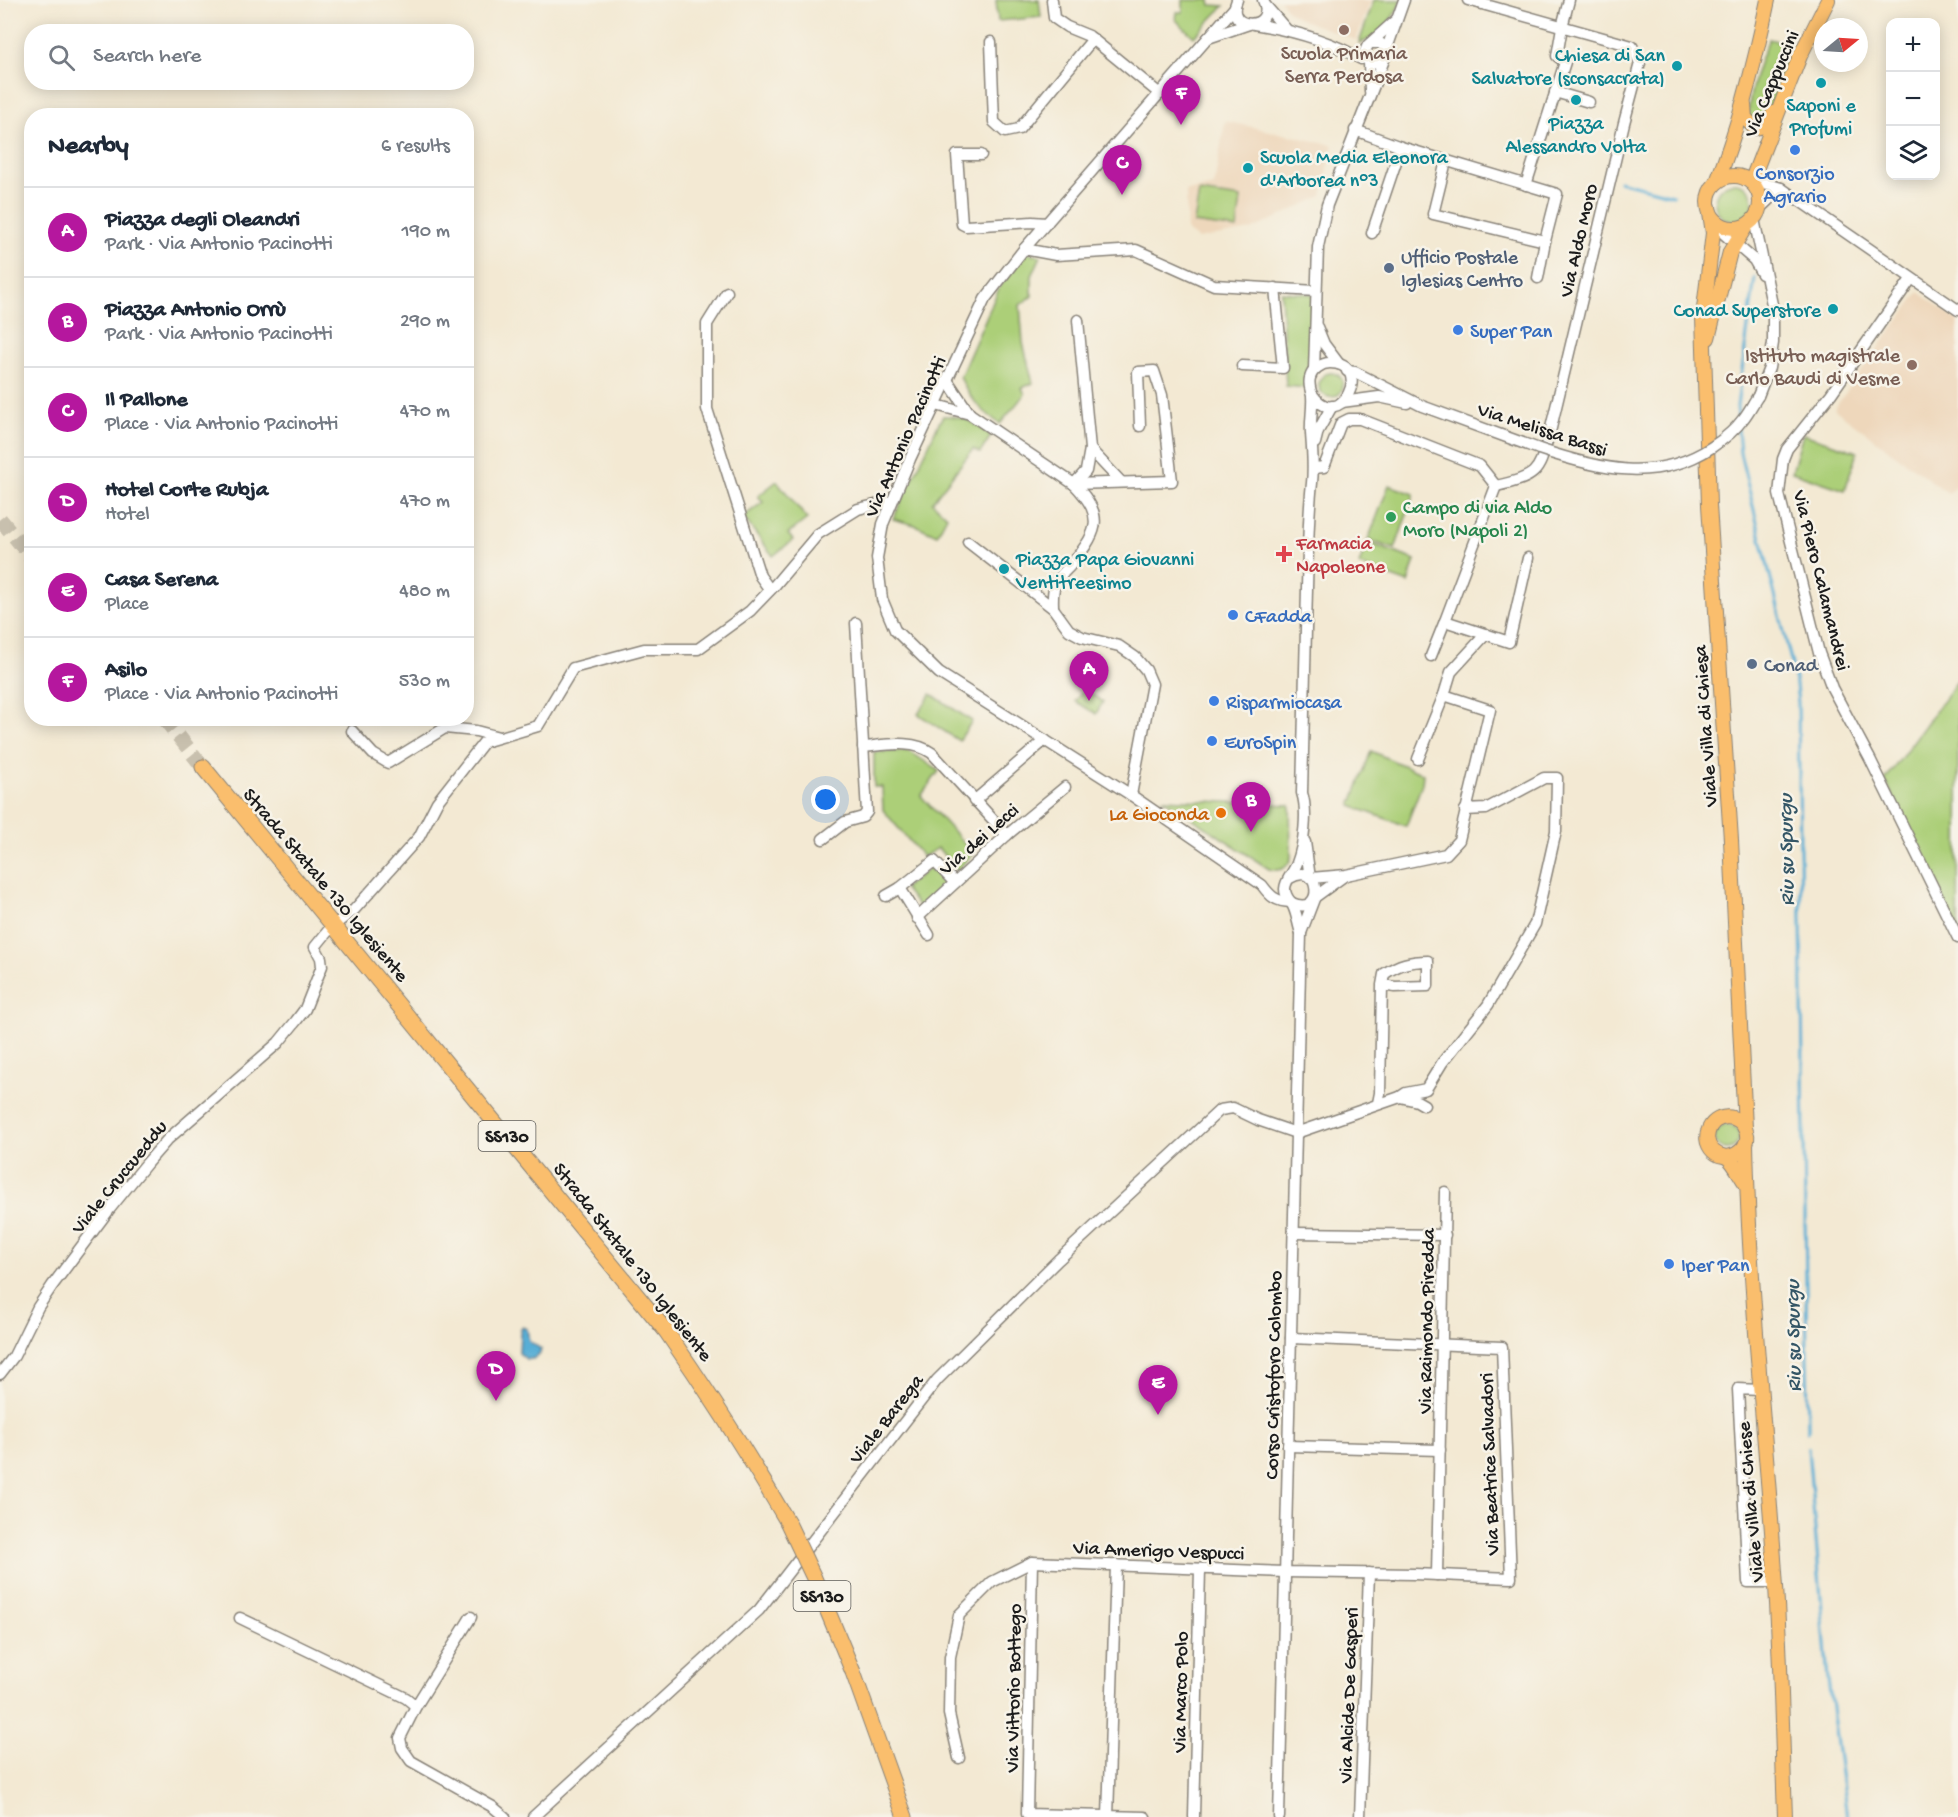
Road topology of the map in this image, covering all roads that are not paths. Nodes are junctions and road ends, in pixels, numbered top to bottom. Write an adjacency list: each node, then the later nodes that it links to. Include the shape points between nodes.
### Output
1 (1052, 0): 14 (street, via 1054,18)
2 (1404, 0): 9 (street)
3 (1468, 0): 11 (street)
4 (1569, 0): 11 (street)
5 (1768, 0): 23 (main road)
6 (1828, 0): 25 (main road, Via Cappuccini)
7 (1265, 2): 10 (street, via 1264,16); 12 (street)
8 (1236, 4): 10 (street, via 1238,18); 13 (street, Via Antonio Pacinotti)
9 (1397, 19): 16 (street); 18 (street)
10 (1252, 24): 12 (street); 13 (street)
11 (1562, 27): 20 (street, via 1557,56 1565,62); 67 (street, Via Aldo Moro, via 1632,46 1640,63 1538,470 1523,480)
12 (1286, 29): 17 (street)
13 (1208, 38): 22 (street, Via Antonio Pacinotti)
14 (1093, 39): 15 (street, via 1019,129 1005,132 994,122); 22 (street)
15 (991, 42)
16 (1369, 44): 17 (street); 18 (street, via 1380,43); 19 (street, via 1365,51)
17 (1349, 52): 19 (street)
18 (1385, 55): 19 (street, via 1375,64); 21 (street)
19 (1367, 60): 21 (street)
20 (1556, 92): 24 (street); 32 (street)
21 (1371, 93): 26 (street)
22 (1160, 94): 36 (street, Via Antonio Pacinotti)
23 (1744, 97): 25 (main road, via 1745,118 1755,128 1765,126); 30 (main road)
24 (1589, 102)
25 (1780, 105): 31 (main road, Via Cappuccini)
26 (1355, 130): 27 (street); 46 (street, via 1327,205 1318,247)
27 (1401, 147): 29 (street); 38 (street)
28 (981, 155): 36 (street, via 957,155 962,224)
29 (1446, 161): 32 (street); 39 (street, via 1433,214)
30 (1717, 182): 31 (main road, via 1734,176); 34 (main road)
31 (1752, 184): 33 (street, via 1761,182); 35 (main road, via 1760,196)
32 (1526, 185): 39 (street, via 1557,194)
33 (1781, 188): 35 (street); 44 (street)
34 (1708, 207): 37 (main road); 51 (main road, Viale Villa di Chiesa, via 1713,233 1703,317)
35 (1753, 218): 37 (main road, via 1736,228); 40 (main road, Viale Villa di Chiesa); 43 (street, Via Melissa Bassi)
36 (1047, 223): 41 (street, Via Antonio Pacinotti)
37 (1720, 224): 40 (street, Via Melissa Bassi)
38 (1372, 233)
39 (1545, 241): 42 (street)
40 (1735, 244): 43 (street, Via Melissa Bassi, via 1754,260); 51 (main road, Viale Villa di Chiesa)
41 (1024, 249): 45 (street, via 1056,255 1136,250 1214,285); 55 (street, Via Antonio Pacinotti, via 985,299)
42 (1538, 278)
43 (1765, 279): 59 (street, Via Melissa Bassi, bridge, via 1773,309 1773,343 1758,396 1743,419 1720,441 1687,461 1665,468 1609,469 1539,449)
44 (1911, 279): 48 (street); 105 (street, Via Piero Calamandrei, via 1831,394 1787,449 1779,494 1819,653 1832,688)
45 (1275, 288): 46 (street); 52 (street, via 1283,368)
46 (1316, 291): 50 (street)
47 (727, 292): 71 (street, via 707,324 707,409 760,576)
48 (1958, 310)
49 (1078, 320): 62 (street)
50 (1315, 324): 53 (street, via 1324,344); 54 (street)
51 (1704, 352): 108 (main road, Viale Villa di Chiesa)
52 (1242, 366)
53 (1343, 367): 54 (street, via 1326,363); 57 (street, via 1352,388); 59 (street, Via Melissa Bassi)
54 (1314, 370): 56 (street, via 1309,382)
55 (947, 380): 58 (street, Via Antonio Pacinotti); 60 (street)
56 (1312, 394): 57 (street, via 1320,403); 63 (street)
57 (1337, 404): 59 (street, Via Melissa Bassi, via 1378,397); 63 (street, via 1318,431)
58 (936, 405): 60 (street); 68 (street, Via Antonio Pacinotti)
59 (1422, 406)
60 (970, 414): 66 (street)
61 (1140, 426): 65 (street, via 1137,372 1154,371 1162,395 1172,481)
62 (1090, 448): 65 (street); 66 (street, via 1086,471)
63 (1313, 449): 64 (street)
64 (1314, 468): 67 (street, via 1324,467 1341,423 1360,419 1480,466); 88 (street, via 1304,669)
65 (1121, 482): 66 (street)
66 (1074, 484): 72 (street, via 1095,511 1094,529 1087,545 1055,582)
67 (1496, 486): 73 (street)
68 (892, 501): 71 (street, via 858,509 818,534); 80 (street, Via Antonio Pacinotti, via 877,558 882,599 896,630 939,673)
69 (968, 542): 72 (street)
70 (1528, 558): 75 (street, via 1509,642)
71 (770, 590): 79 (street, via 750,611 698,649 644,649 573,668 538,726)
72 (1053, 608): 85 (street, via 1069,630 1119,646 1135,657 1152,684)
73 (1445, 621): 75 (street); 76 (street)
74 (856, 623): 81 (street)
75 (1486, 634): 77 (street, via 1451,672)
76 (1431, 656)
77 (1444, 695): 82 (street); 87 (street, via 1490,710)
78 (352, 731): 79 (street, via 373,754 388,763 445,729)
79 (500, 737): 101 (street, via 484,742 437,802 419,837 354,910)
80 (1045, 740): 85 (street, Via Antonio Pacinotti); 86 (street)
81 (863, 747): 86 (street, via 920,746); 90 (street, via 867,812)
82 (1418, 759)
83 (203, 767): 140 (highway, Strada Statale 130 Iglesiente / SS130, bridge, via 666,1331 715,1402 787,1521 814,1578)
84 (1065, 787): 89 (street, Via dei Lecci)
85 (1131, 795): 95 (street, Via Antonio Pacinotti)
86 (975, 801): 89 (street)
87 (1465, 810): 91 (street, via 1459,840 1446,854); 107 (street, via 1486,808 1544,778 1557,778 1556,831 1535,924 1484,1009 1426,1089)
88 (1304, 830): 92 (street); 93 (street, via 1298,861)
89 (1006, 835): 94 (street, Via dei Lecci)
90 (823, 839)
91 (1346, 874): 92 (street); 98 (street)
92 (1310, 878): 93 (street, via 1300,874); 98 (street, via 1316,889)
93 (1288, 880): 95 (street, via 1276,886); 99 (street, Corso Cristoforo Colombo, via 1285,892)
94 (954, 882): 96 (street, via 934,861); 100 (street, Via dei Lecci)
95 (1262, 885): 99 (street, Via Antonio Pacinotti, via 1270,896)
96 (900, 888): 97 (street); 100 (street)
97 (886, 896)
98 (1314, 898): 99 (street, via 1301,906); 103 (street, Corso Cristoforo Colombo)
99 (1291, 903): 103 (street, Corso Cristoforo Colombo)
100 (917, 918): 104 (street)
101 (338, 922)
102 (328, 931): 122 (street, Viale Cruccueddu, via 315,947 322,966 296,1021 278,1043 168,1139 147,1163 52,1286)
103 (1301, 933): 113 (street, Corso Cristoforo Colombo)
104 (929, 935)
105 (1958, 939)
106 (1382, 986): 106 (street, via 1428,986 1428,961 1409,961 1394,967 1384,974); 109 (street)
107 (1400, 1097): 109 (street); 110 (street)
108 (1742, 1097): 111 (main road); 112 (main road, Viale Villa di Chiesa)
109 (1378, 1103): 113 (street)
110 (1424, 1105)
111 (1729, 1117): 112 (main road); 115 (main road, via 1711,1124 1707,1137 1711,1149)
112 (1745, 1128): 114 (main road, Viale Villa di Chiesa)
113 (1296, 1132): 118 (street, Corso Cristoforo Colombo); 139 (street, Viale Barega, via 1233,1108 1220,1110 1058,1260 938,1380 759,1610)
114 (1746, 1143): 115 (main road, via 1739,1153); 116 (main road, Viale Villa di Chiesa)
115 (1727, 1157): 116 (main road)
116 (1747, 1185): 123 (main road, Viale Villa di Chiese)
117 (1445, 1192): 119 (street, Via Raimondo Piredda)
118 (1294, 1233): 119 (street); 120 (street, Corso Cristoforo Colombo)
119 (1444, 1235): 121 (street, Via Raimondo Piredda)
120 (1291, 1338): 121 (street); 124 (street, Corso Cristoforo Colombo)
121 (1443, 1346): 125 (street, Via Raimondo Piredda); 131 (street, Via Beatrice Salvadori, via 1502,1347 1511,1578)
122 (0, 1374)
123 (1760, 1390): 132 (main road, Viale Villa di Chiese); 132 (street, via 1738,1389 1748,1582)
124 (1288, 1446): 125 (street); 129 (street, Corso Cristoforo Colombo)
125 (1440, 1450): 131 (street, Via Raimondo Piredda)
126 (1032, 1562): 127 (street, Via Amerigo Vespucci); 136 (street, via 992,1582 959,1615 950,1657 950,1714); 137 (street, Via Vittorio Bottego, via 1027,1814)
127 (1116, 1565): 128 (street, Via Amerigo Vespucci); 137 (street)
128 (1200, 1569): 129 (street, Via Amerigo Vespucci); 142 (street, Via Marco Polo)
129 (1285, 1572): 130 (street, Via Amerigo Vespucci); 143 (street, Corso Cristoforo Colombo)
130 (1369, 1573): 131 (street, Via Beatrice Salvadori); 144 (street, Via Alcide De Gasperi)
131 (1437, 1575)
132 (1776, 1582): 145 (main road, Viale Villa di Chiese)
133 (471, 1617): 135 (street)
134 (240, 1618): 135 (street)
135 (416, 1706): 138 (street, via 400,1738 411,1761)
136 (959, 1758)
137 (1108, 1816): 141 (street)
138 (505, 1817)
139 (533, 1817)
140 (905, 1817)
141 (1145, 1817)
142 (1194, 1817)
143 (1279, 1817)
144 (1360, 1817)
145 (1785, 1817)

